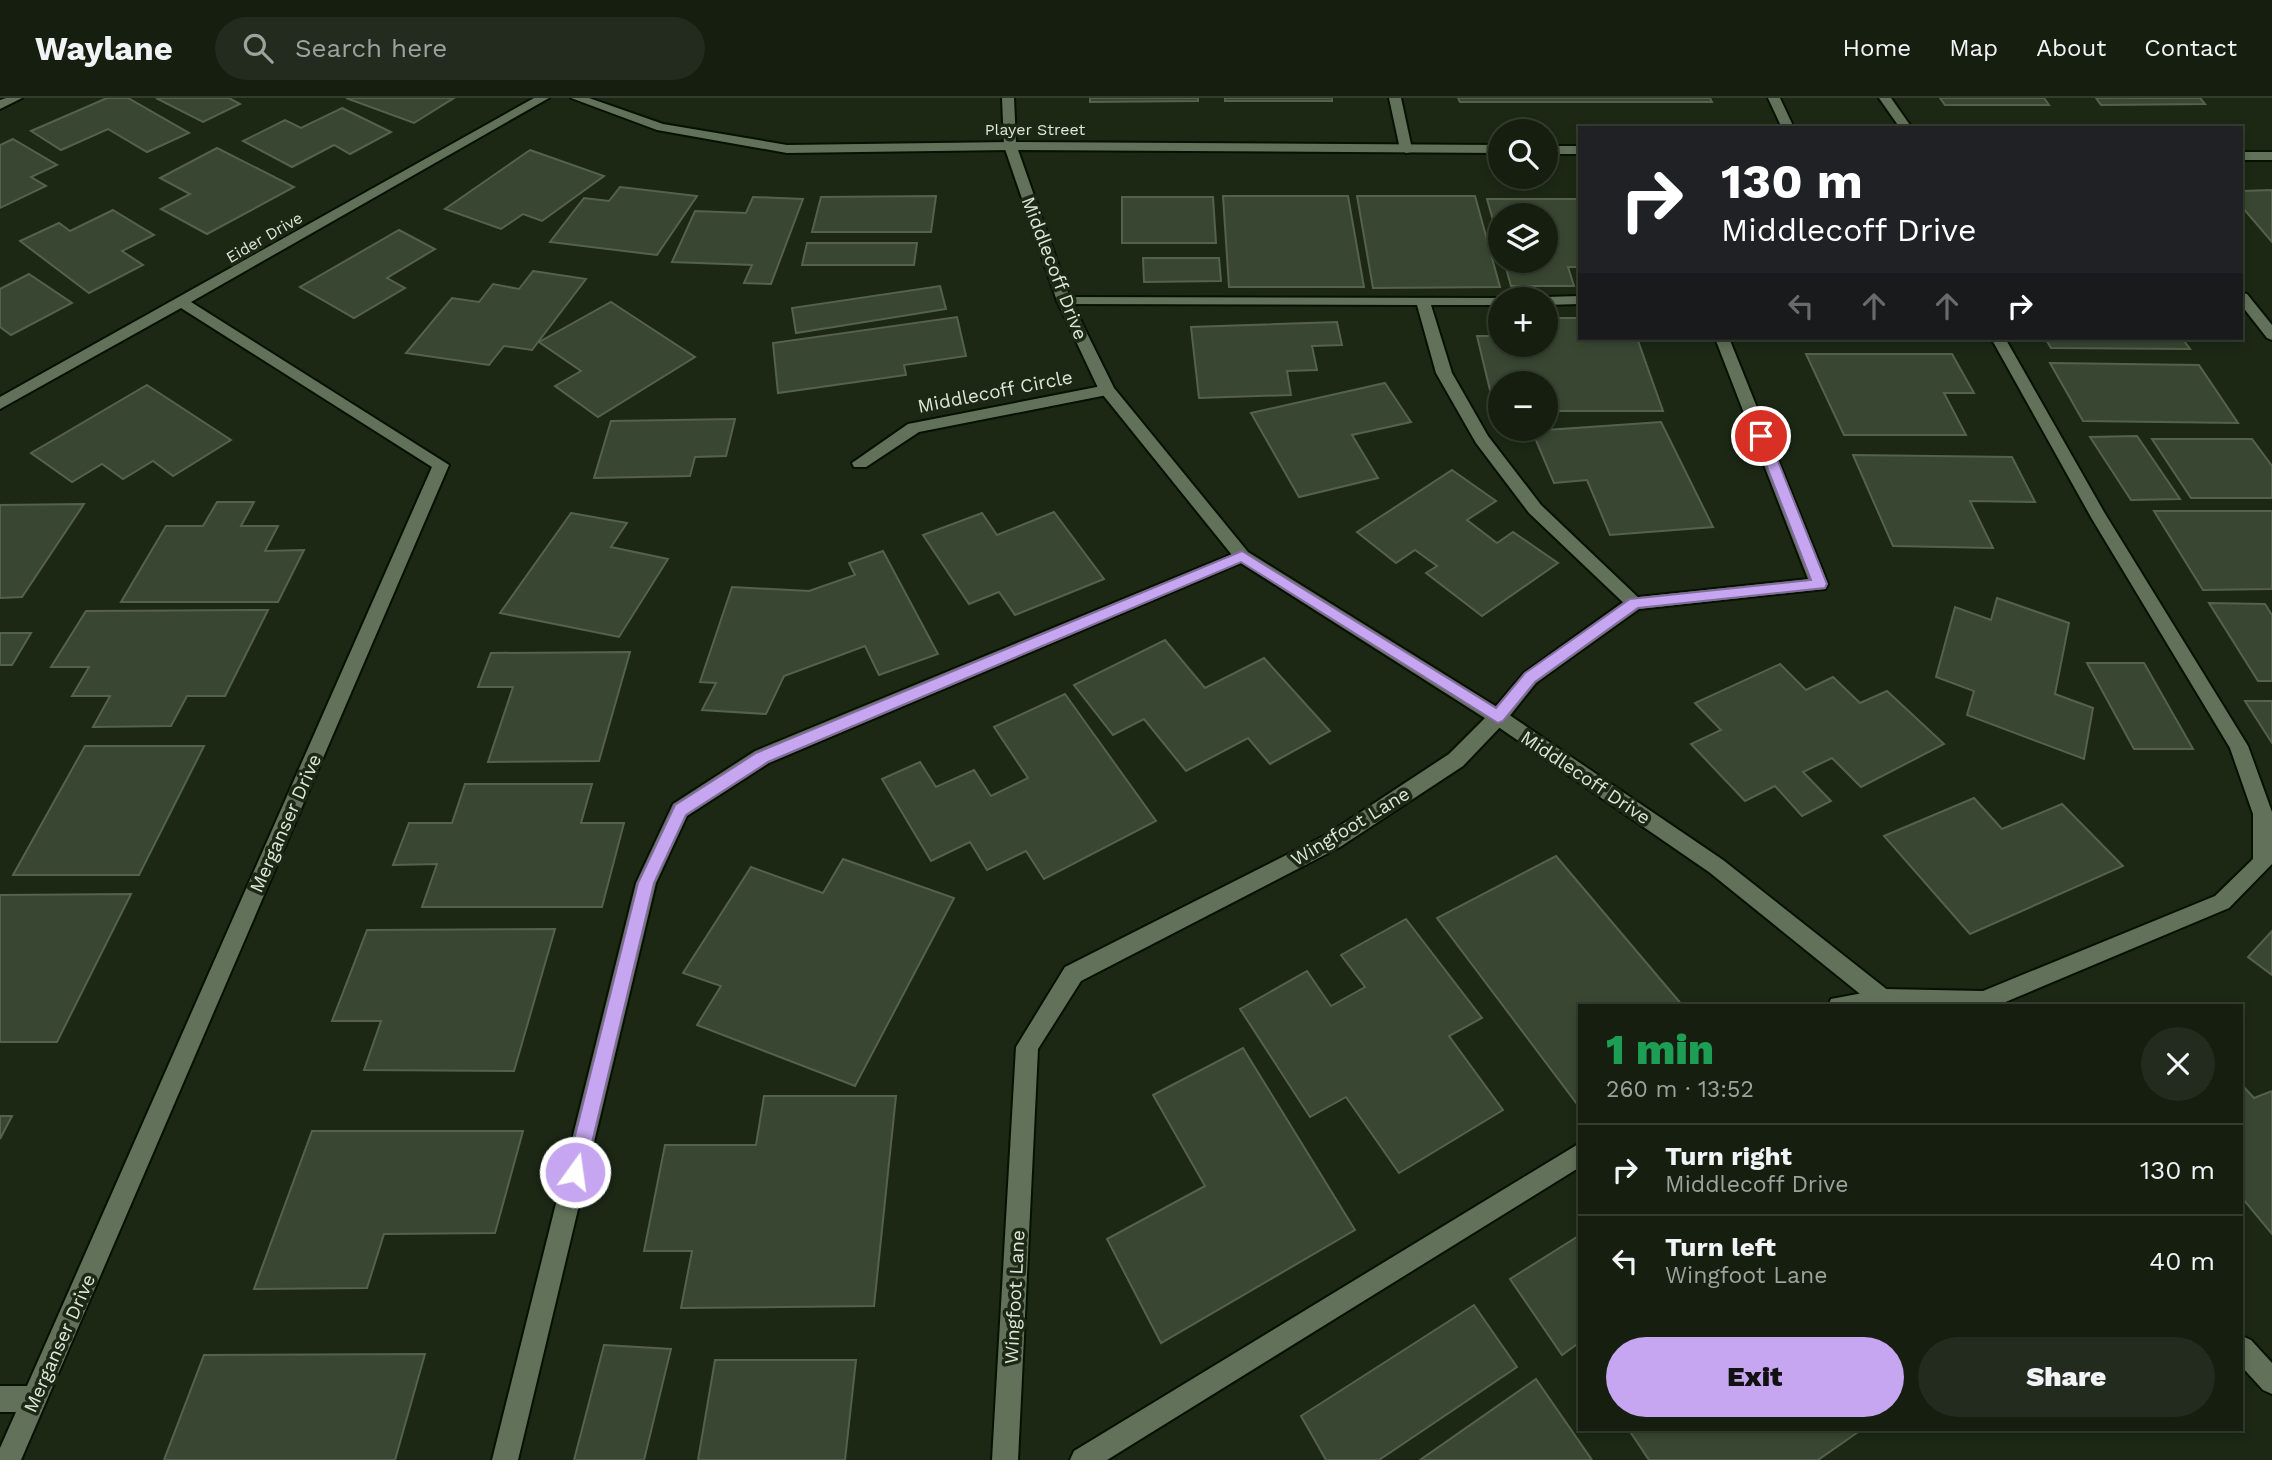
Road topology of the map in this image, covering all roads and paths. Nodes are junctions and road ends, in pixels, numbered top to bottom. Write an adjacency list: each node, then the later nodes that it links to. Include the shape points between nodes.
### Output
1 (16, 98): 8 (street)
2 (543, 98): 24 (street, Eider Drive)
3 (577, 98): 11 (street, Player Street, via 662,127 787,149)
4 (1008, 98): 11 (street, Middlecoff Drive)
5 (1395, 98): 12 (street)
6 (1774, 98): 9 (street)
7 (1885, 98): 10 (street)
8 (0, 105)
9 (1787, 126)
10 (1905, 126)
11 (1010, 146): 12 (street, Player Street); 20 (street, Middlecoff Drive)
12 (1406, 149): 13 (street, Player Street)
13 (1488, 149)
14 (1558, 150): 15 (street)
15 (1578, 150)
16 (2243, 156): 17 (street)
17 (2272, 156)
18 (2243, 297): 25 (street)
19 (1578, 300): 22 (lane)
20 (1064, 301): 23 (street); 28 (street, Middlecoff Drive)
21 (1488, 301): 23 (street)
22 (1558, 301)
23 (1423, 302): 32 (street, via 1444,373 1482,439 1535,509)
24 (182, 303): 29 (street, Eider Drive); 39 (street, Merganser Drive, via 440,465)
25 (2272, 335)
26 (1723, 340): 32 (street, Wingfoot Lane, via 1819,584)
27 (1999, 340): 34 (street, via 2098,515 2239,746 2263,814 2263,862 2222,902 1984,1001)
28 (1107, 390): 30 (street, Middlecoff Circle, via 914,428); 31 (street, Middlecoff Drive)
29 (0, 404)
30 (860, 463)
31 (1242, 556): 33 (street, Middlecoff Drive); 41 (street, via 762,757 680,810 646,883)
32 (1635, 603): 33 (street, Wingfoot Lane, via 1530,678)
33 (1498, 717): 34 (street, Middlecoff Drive, via 1716,866); 42 (street, Wingfoot Lane, via 1456,760 1333,841 1073,974 1027,1047)
34 (1888, 1003)
35 (1578, 1155): 43 (street)
36 (2243, 1350): 37 (street)
37 (2272, 1381)
38 (0, 1399): 39 (street)
39 (34, 1399): 40 (street, Merganser Drive)
40 (8, 1460)
41 (505, 1460)
42 (1005, 1460)
43 (1083, 1460)

